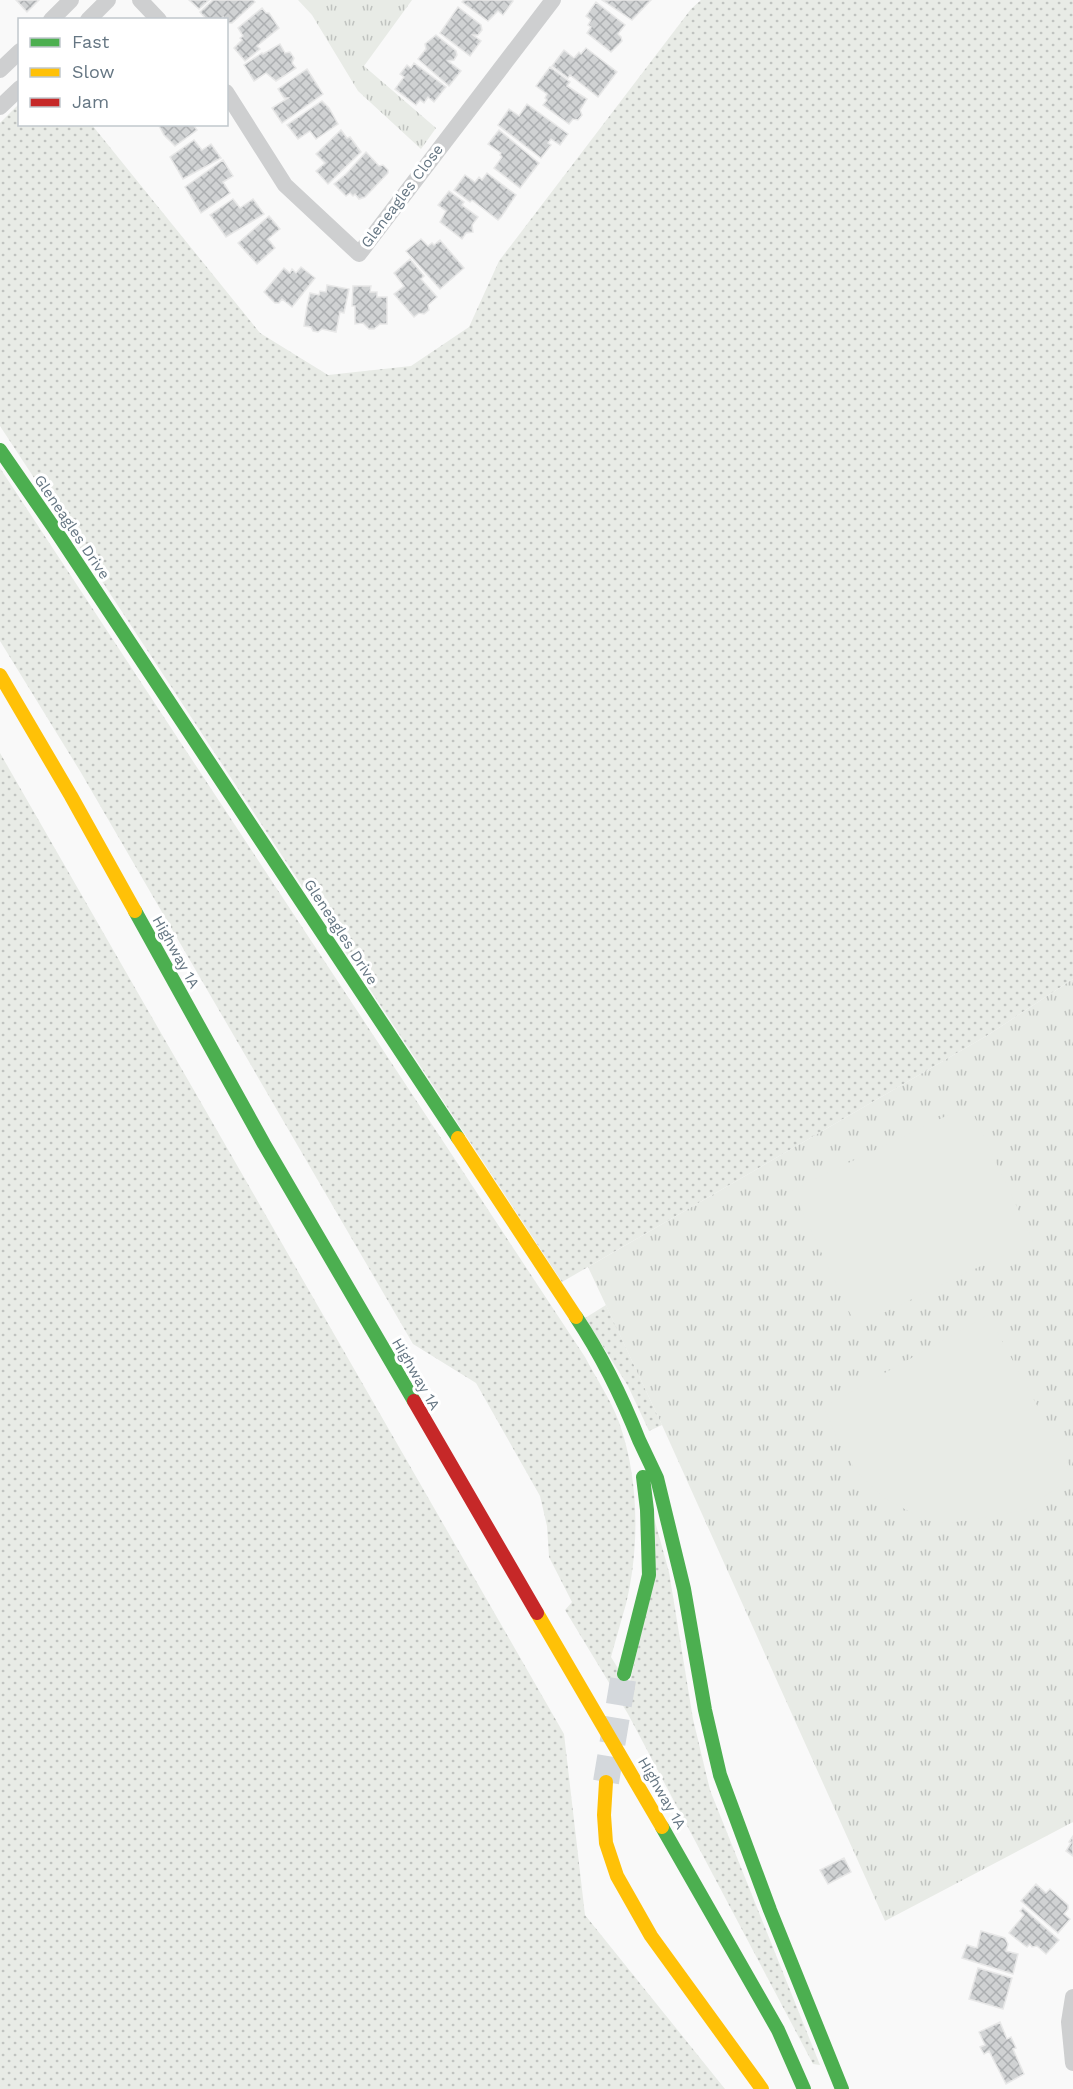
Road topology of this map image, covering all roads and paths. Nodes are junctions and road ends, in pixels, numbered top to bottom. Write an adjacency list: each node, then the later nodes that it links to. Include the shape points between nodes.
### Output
1 (71, 0): 5 (street)
2 (108, 0): 6 (street)
3 (140, 0): 7 (street)
4 (553, 0): 11 (street, Gleneagles Close, via 359,254 285,185)
5 (53, 18)
6 (90, 18)
7 (157, 18)
8 (18, 53): 9 (street)
9 (0, 70)
10 (18, 90): 12 (street)
11 (228, 95)
12 (0, 107)
13 (0, 450): 15 (main road, Gleneagles Drive, via 594,1344)
14 (0, 675): 21 (main road, Highway 1A, via 276,1165 722,1931 778,2030)
15 (639, 1440): 16 (main road, via 649,1575); 22 (main road, via 657,1478 684,1589 720,1775)
16 (624, 1674)
17 (606, 1782): 20 (main road, via 606,1842 617,1876 651,1936)
18 (1073, 1996): 19 (street, via 1069,2022)
19 (1073, 2063)
20 (762, 2089)
21 (804, 2089)
22 (842, 2089)

